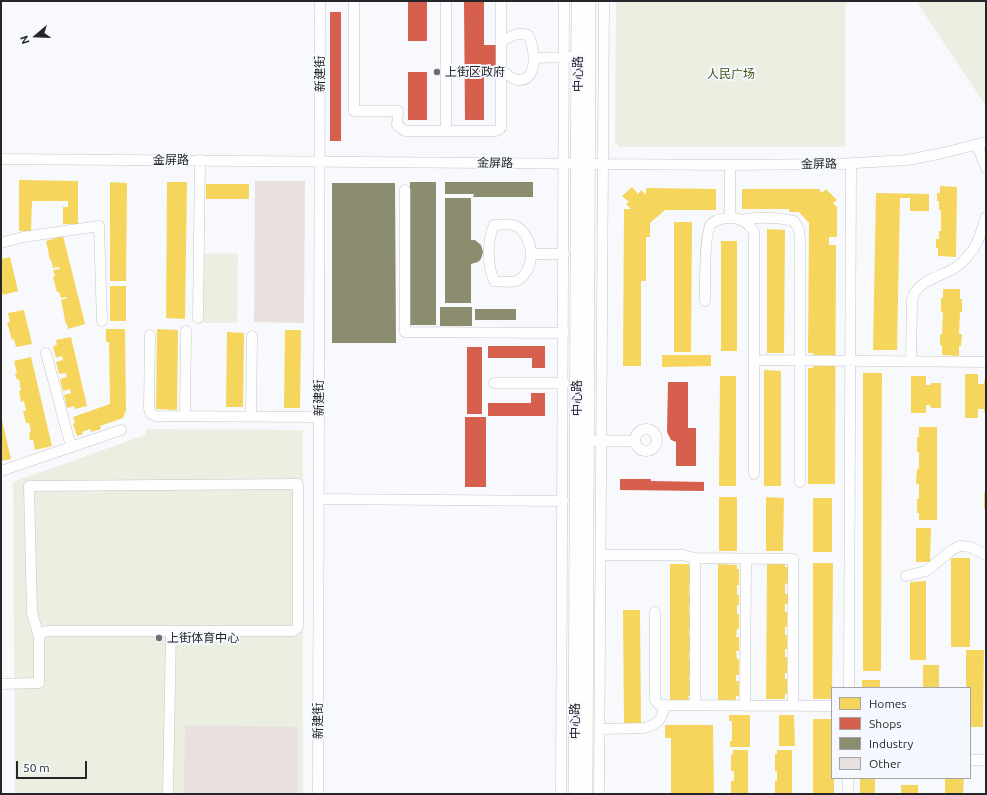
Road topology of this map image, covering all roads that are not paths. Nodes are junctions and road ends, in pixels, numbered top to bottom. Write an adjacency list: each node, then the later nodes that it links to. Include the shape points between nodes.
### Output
1 (320, 1): 18 (street, 新建街)
2 (354, 1): 14 (street, via 354,111 398,111 397,125 405,131)
3 (446, 1): 14 (street)
4 (501, 1): 9 (street)
5 (564, 1): 10 (street)
6 (578, 1): 11 (main road, 中心路)
7 (589, 1): 20 (main road, 中心路)
8 (604, 1): 21 (street)
9 (501, 41): 12 (street, via 516,35 528,35); 13 (street)
10 (564, 57): 11 (street); 12 (street); 19 (street)
11 (578, 57): 20 (main road, 中心路)
12 (534, 58): 13 (street, via 531,71 523,80 516,80)
13 (501, 70): 14 (street, via 502,128 496,131)
14 (446, 131)
15 (982, 143): 22 (street, 金屏路, via 943,154 907,160); 24 (street)
16 (1, 159): 17 (street, 金屏路)
17 (200, 160): 18 (street, 金屏路); 33 (street)
18 (320, 161): 19 (street, 金屏路); 49 (street, 新建街)
19 (564, 163): 20 (street, 金屏路); 31 (street)
20 (583, 163): 21 (street, 金屏路); 51 (main road, 中心路); 82 (main road, 中心路)
21 (603, 164): 23 (street, 金屏路); 52 (street)
22 (851, 164): 23 (street, 金屏路); 42 (street)
23 (730, 165): 27 (street)
24 (986, 168)
25 (405, 190): 36 (street, via 405,332)
26 (986, 217): 43 (street, via 978,243 968,256 956,267 923,284 913,293)
27 (730, 218): 28 (street); 32 (street, via 711,225 707,236)
28 (741, 220): 40 (street, via 754,232); 41 (street, via 783,218 794,221 799,230)
29 (1, 243): 34 (street, via 23,237 99,226)
30 (531, 254): 30 (street, via 529,268 524,276 514,281 494,281 490,272 489,253 490,236 494,225 514,225 523,232); 31 (street)
31 (564, 254): 36 (street)
32 (705, 301)
33 (198, 318)
34 (102, 321)
35 (186, 331): 47 (street)
36 (564, 332): 46 (street)
37 (150, 335): 47 (street, via 150,413 155,416)
38 (252, 336): 48 (street)
39 (46, 353): 54 (street)
40 (754, 360): 41 (street); 56 (street)
41 (800, 360): 42 (street); 57 (street)
42 (850, 361): 43 (street); 69 (street)
43 (910, 361): 44 (street)
44 (986, 362)
45 (494, 383): 46 (street)
46 (564, 383): 59 (street)
47 (185, 416): 48 (street)
48 (251, 417): 49 (street)
49 (319, 417): 58 (street, 新建街)
50 (121, 430): 54 (street)
51 (588, 441): 52 (street); 83 (main road, 中心路)
52 (602, 441): 53 (street); 60 (street)
53 (635, 441)
54 (72, 447): 55 (street)
55 (1, 471)
56 (754, 474)
57 (800, 482)
58 (319, 500): 59 (street); 80 (street, 新建街)
59 (563, 501): 81 (street)
60 (601, 554): 62 (street, via 683,555); 75 (street)
61 (986, 555): 64 (street, via 971,546 959,546 926,570)
62 (696, 558): 63 (street); 71 (street)
63 (746, 559): 72 (street); 73 (street, via 793,559)
64 (906, 576)
65 (656, 612): 70 (street, via 656,700 659,705)
66 (171, 631): 67 (street, via 47,631); 67 (street, via 293,631 298,627 298,484 29,486 32,613); 79 (street)
67 (39, 636): 68 (street, via 39,683)
68 (1, 684)
69 (849, 687)
70 (665, 705): 71 (street); 75 (street, via 663,716 651,726)
71 (695, 705): 72 (street)
72 (746, 706): 73 (street)
73 (793, 706): 74 (street)
74 (831, 706)
75 (600, 729): 84 (street)
76 (971, 760): 77 (street)
77 (986, 760)
78 (848, 779): 85 (street)
79 (168, 794)
80 (318, 794)
81 (561, 794)
82 (574, 794)
83 (586, 794)
84 (599, 794)
85 (848, 794)

